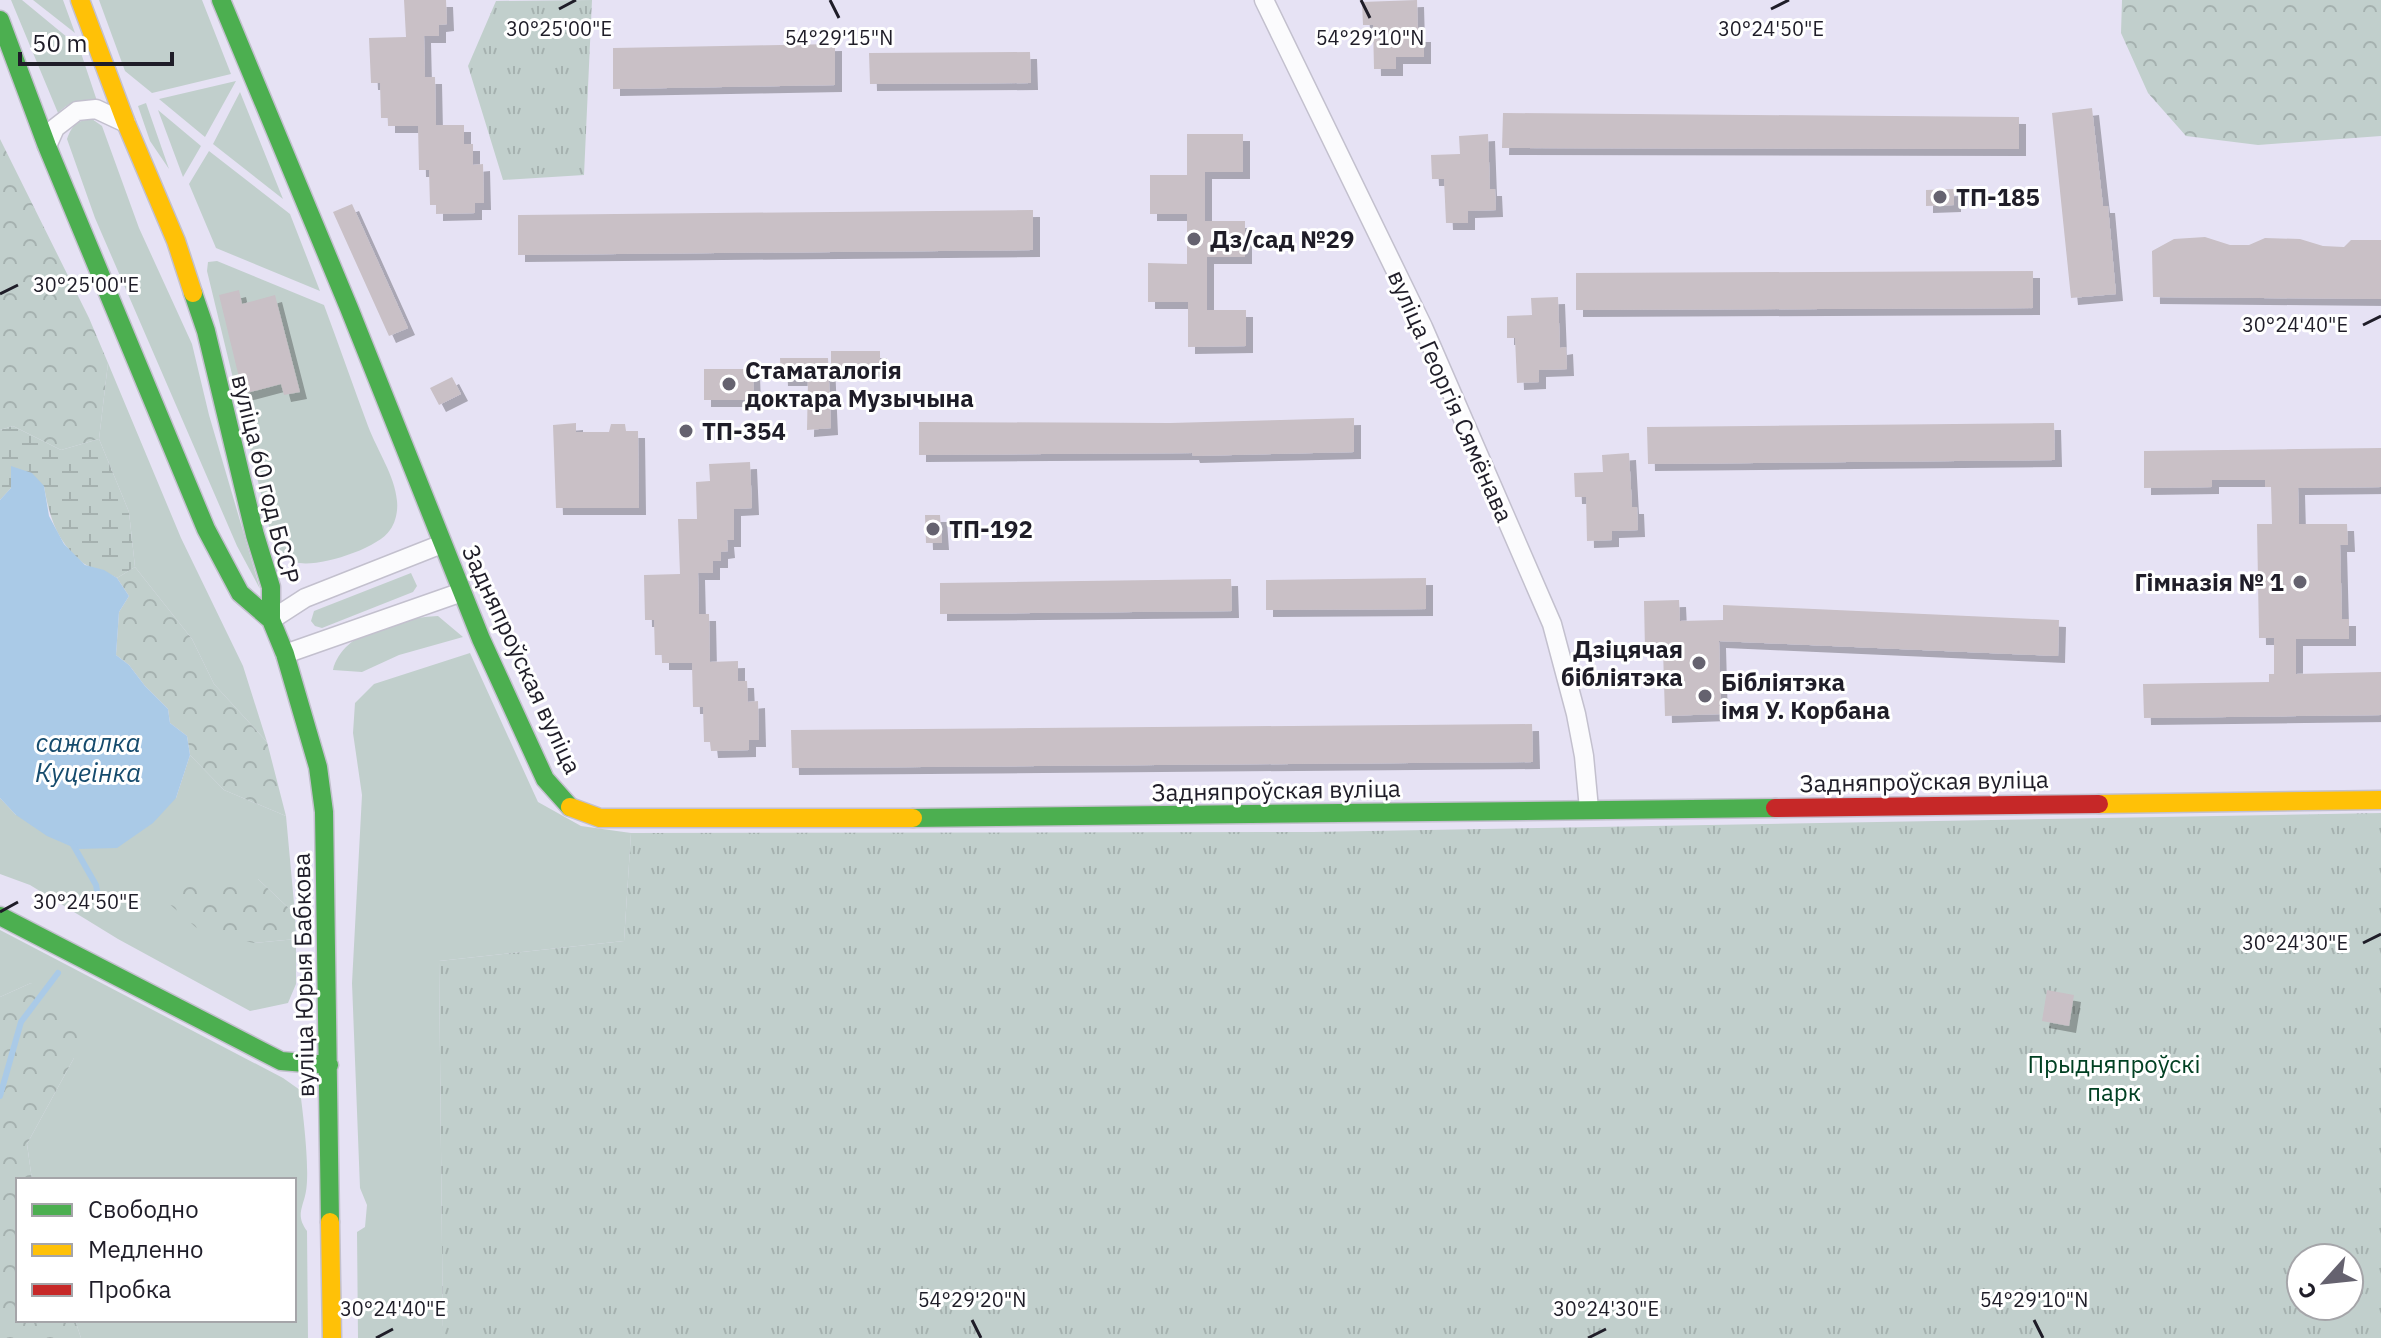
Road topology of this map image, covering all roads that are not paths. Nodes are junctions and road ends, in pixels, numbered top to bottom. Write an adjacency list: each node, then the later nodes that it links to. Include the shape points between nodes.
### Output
1 (80, 0): 5 (street, вуліца 60 год БССР)
2 (221, 0): 7 (street, Задняпроўская вуліца)
3 (1264, 0): 12 (street, вуліца Георгія Сямёнава, via 1423,327 1552,624 1576,714)
4 (0, 20): 6 (street, вуліца 60 год БССР)
5 (126, 123): 6 (street, via 96,109 77,111 55,128); 9 (street, вуліца 60 год БССР, via 176,241 206,331 271,587)
6 (47, 146): 9 (street, вуліца 60 год БССР, via 206,529 240,593)
7 (442, 544): 8 (street, Задняпроўская вуліца); 9 (street, via 305,598)
8 (462, 592): 10 (street); 12 (street, Задняпроўская вуліца, via 545,779 568,806 600,818)
9 (271, 620): 10 (street, вуліца Юрыя Бабкова)
10 (285, 654): 14 (street, вуліца Юрыя Бабкова, via 318,767 324,812)
11 (2381, 800): 12 (street, Задняпроўская вуліца)
12 (1589, 809)
13 (0, 916): 14 (street, via 281,1061)
14 (329, 1065): 15 (street, вуліца Юрыя Бабкова)
15 (332, 1338)

